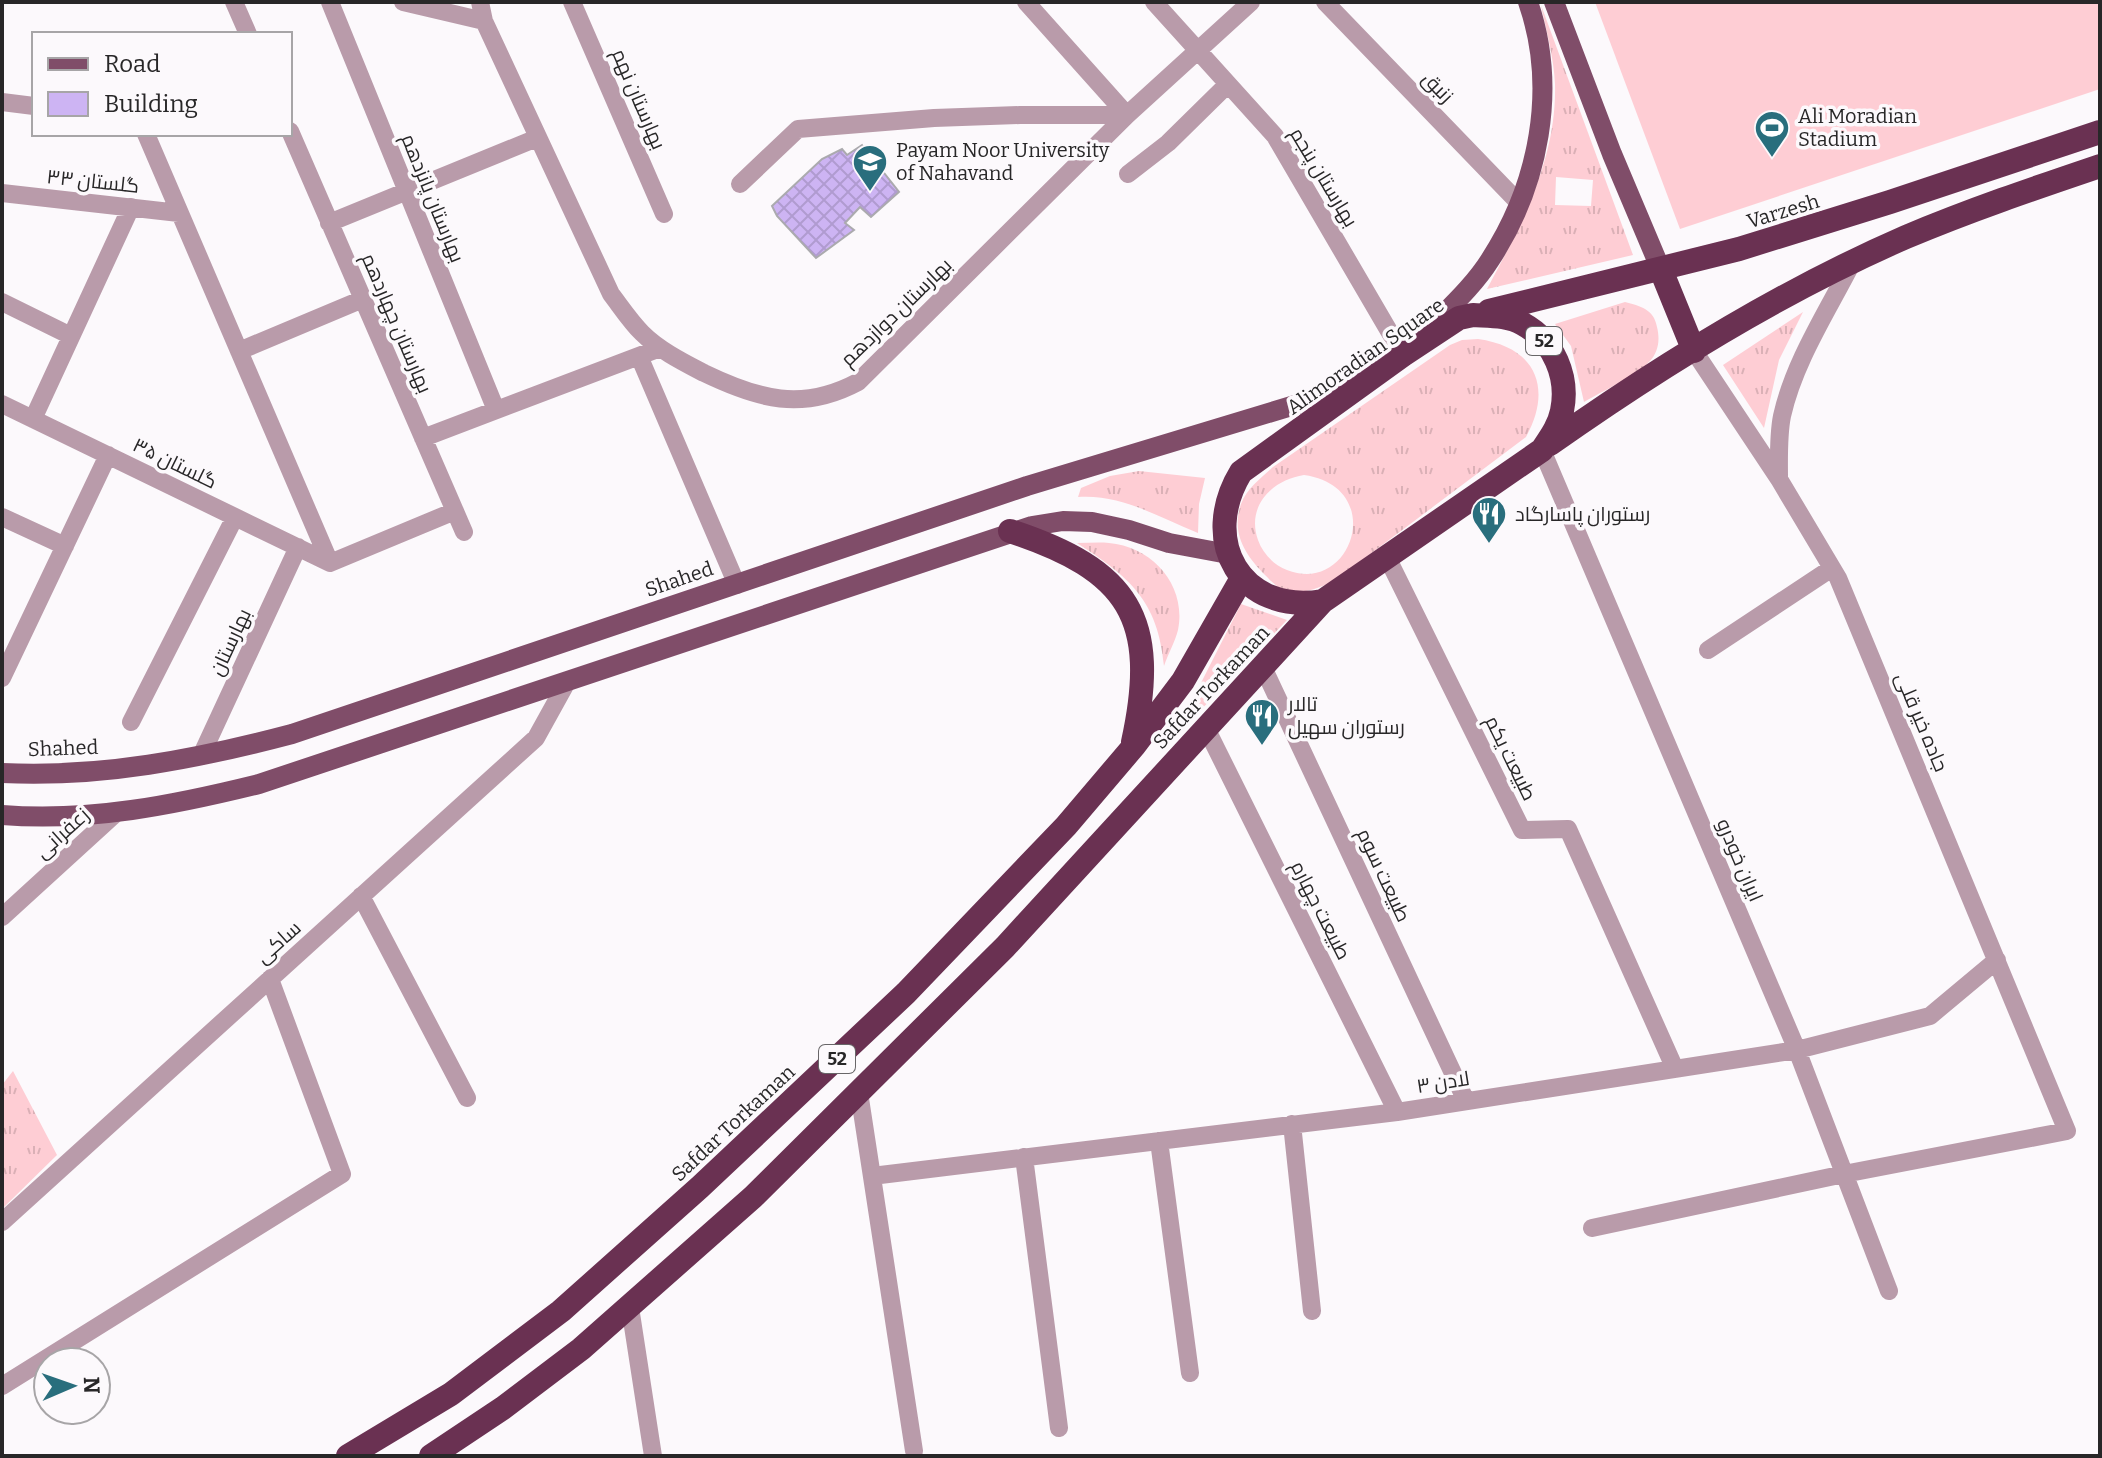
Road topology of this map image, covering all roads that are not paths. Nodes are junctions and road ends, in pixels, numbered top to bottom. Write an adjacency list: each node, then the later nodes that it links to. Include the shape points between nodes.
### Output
1 (234, 2): 13 (street)
2 (330, 2): 27 (street, بهارستان پانزدهم)
3 (403, 2): 12 (street)
4 (480, 2): 12 (street, بهارستان دوازدهم)
5 (572, 2): 31 (street, بهارستان نهم)
6 (1026, 2): 18 (street)
7 (1154, 2): 14 (street, بهارستان پنجم)
8 (1251, 2): 14 (street, بهارستان دوازدهم)
9 (1325, 2): 28 (street, زنبق)
10 (1528, 2): 28 (main road, via 1539,48 1541,132)
11 (1554, 2): 34 (main road)
12 (484, 21): 22 (street, بهارستان دوازدهم)
13 (247, 32)
14 (1198, 51): 15 (street, بهارستان پنجم); 18 (street, بهارستان دوازدهم)
15 (1228, 84): 24 (street); 42 (street, بهارستان پنجم, via 1275,136)
16 (2, 102): 17 (street)
17 (32, 106)
18 (1127, 115): 25 (street, via 992,116 798,129); 39 (street, بهارستان دوازدهم, via 874,368 843,390 802,399 759,396)
19 (2100, 132): 34 (highway, Varzesh / 52, via 1815,227)
20 (147, 136): 30 (street)
21 (292, 136): 32 (street, بهارستان چهاردهم)
22 (537, 138): 27 (street); 39 (street, بهارستان دوازدهم, via 611,294)
23 (2100, 166): 33 (highway, 52, via 2006,197)
24 (1128, 174)
25 (740, 184)
26 (2, 193): 29 (street, گلستان ۳۳)
27 (407, 193): 32 (street); 46 (street, بهارستان پانزدهم)
28 (1519, 203): 42 (main road, via 1490,261)
29 (131, 207): 30 (street, گلستان ۳۳); 38 (street)
30 (179, 213): 40 (street)
31 (664, 214)
32 (329, 223): 35 (street, بهارستان چهاردهم)
33 (1852, 263): 41 (highway, 52); 51 (street, via 1791,389 1782,418)
34 (1661, 270): 37 (highway, Varzesh / 52); 41 (highway)
35 (363, 299): 40 (street); 48 (street, بهارستان چهاردهم)
36 (2, 302): 38 (street)
37 (1473, 315): 42 (highway, Alimoradian Square / 52, via 1459,318); 49 (highway, Alimoradian Square / 52, via 1522,323 1557,359 1564,386 1562,411)
38 (71, 336): 47 (street)
39 (660, 348): 43 (street)
40 (239, 351): 61 (street)
41 (1694, 351): 49 (highway, 52); 51 (street, جاده خیر قلی)
42 (1403, 355): 44 (highway, Alimoradian Square / 52)
43 (639, 356): 46 (street); 64 (street)
44 (1362, 385): 59 (highway, Alimoradian Square / 52, via 1241,472 1226,509); 64 (main road, Shahed, via 1027,486)
45 (2, 404): 47 (street, گلستان ۳۵)
46 (496, 410): 48 (street)
47 (33, 419): 50 (street, گلستان ۳۵)
48 (423, 438): 52 (street, بهارستان چهاردهم)
49 (1542, 450): 60 (highway, Alimoradian Square / 52); 82 (street, ایران خودرو)
50 (108, 455): 54 (street, گلستان ۳۵); 57 (street)
51 (1779, 479): 62 (street, جاده خیر قلی)
52 (455, 511): 56 (street, بهارستان چهاردهم); 61 (street)
53 (2, 517): 57 (street)
54 (235, 517): 58 (street, گلستان ۳۵); 71 (street)
55 (1010, 531): 59 (main road, via 1063,521 1092,522); 70 (main road); 73 (highway, via 1053,545 1088,565 1110,582 1131,613 1143,671)
56 (464, 532)
57 (65, 546): 66 (street)
58 (298, 547): 61 (street, گلستان ۳۵); 74 (street, بهارستان)
59 (1228, 554): 63 (highway, Alimoradian Square / 52)
60 (1387, 557): 65 (highway, Alimoradian Square / 52); 83 (street, طبیعت یکم, via 1522,830 1568,829)
61 (330, 563)
62 (1832, 568): 67 (street); 80 (street, جاده خیر قلی)
63 (1242, 578): 65 (highway, Alimoradian Square / 52, via 1277,600 1300,605); 73 (highway, Safdar Torkaman / 52, via 1183,681)
64 (737, 585): 74 (main road, Shahed, via 356,714)
65 (1323, 601): 68 (highway, Safdar Torkaman / 52)
66 (9, 646): 69 (street)
67 (1708, 650)
68 (1263, 667): 72 (highway, Safdar Torkaman / 52); 86 (street, طبیعت سوم)
69 (2, 678)
70 (567, 682): 76 (main road, via 259,784); 78 (street, ساکی, via 536,738)
71 (131, 722)
72 (1206, 728): 84 (highway, Safdar Torkaman / 52, via 1005,947); 87 (street, طبیعت چهارم)
73 (1131, 749): 102 (highway, Safdar Torkaman / 52, via 1066,826 916,983 689,1197 523,1342 451,1394)
74 (201, 756): 75 (main road, Shahed, via 105,771)
75 (3, 773)
76 (116, 813): 77 (main road); 79 (street, زعفرانی)
77 (2, 815)
78 (361, 896): 81 (street, ساکی); 85 (street)
79 (2, 917)
80 (1997, 960): 82 (street, لادن ۳, via 1930,1016); 91 (street, جاده خیر قلی, via 2067,1131)
81 (270, 979): 93 (street, ساکی); 99 (street, via 342,1174)
82 (1797, 1050): 83 (street, لادن ۳); 91 (street, ایران خودرو)
83 (1675, 1069): 86 (street, لادن ۳)
84 (859, 1092): 92 (street); 96 (highway, Safdar Torkaman / 52)
85 (467, 1098)
86 (1466, 1101): 87 (street, لادن ۳)
87 (1397, 1112): 88 (street, لادن ۳)
88 (1292, 1124): 89 (street, لادن ۳); 97 (street)
89 (1159, 1141): 90 (street, لادن ۳); 98 (street)
90 (1024, 1157): 92 (street, لادن ۳); 100 (street)
91 (1844, 1174): 94 (street); 95 (street, ایران خودرو)
92 (872, 1176): 101 (street)
93 (2, 1222)
94 (1592, 1228)
95 (1889, 1291)
96 (630, 1307): 103 (highway, Safdar Torkaman / 52, via 542,1380); 104 (street)
97 (1312, 1311)
98 (1190, 1373)
99 (2, 1386)
100 (1059, 1428)
101 (914, 1451)
102 (348, 1456)
103 (431, 1456)
104 (653, 1456)

